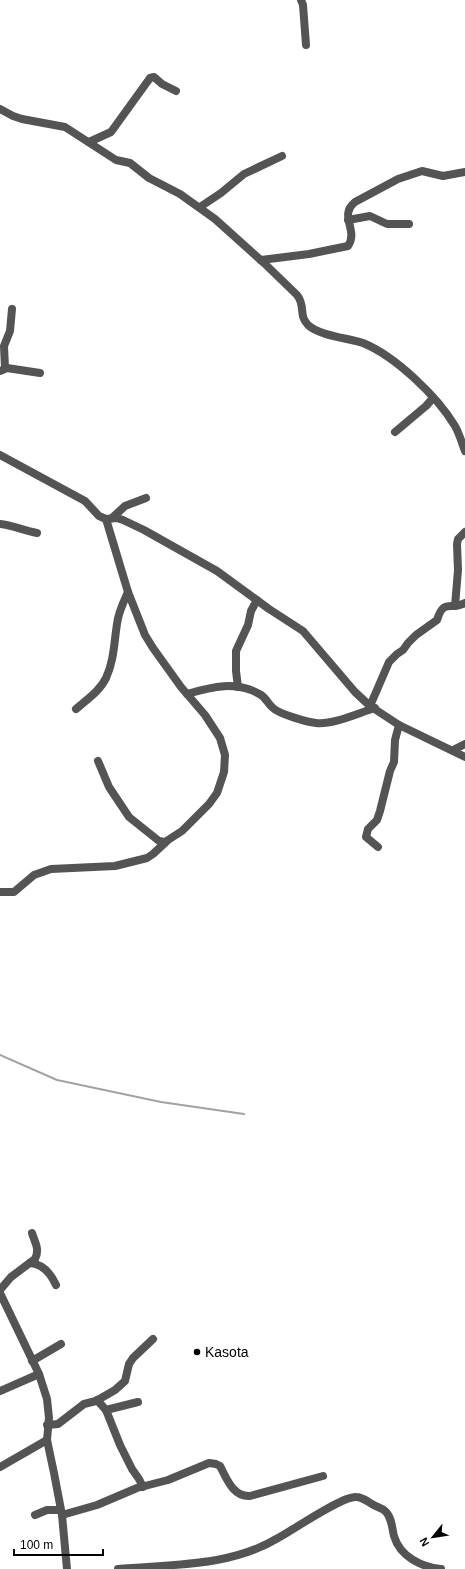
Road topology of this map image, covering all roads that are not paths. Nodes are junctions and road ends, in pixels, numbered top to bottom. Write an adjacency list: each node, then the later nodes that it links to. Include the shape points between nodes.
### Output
1 (301, 0): 2 (street)
2 (306, 45)
3 (176, 91): 5 (street, via 154,77 150,78 111,132)
4 (0, 109): 5 (street, via 22,119 65,127)
5 (89, 142): 8 (street, via 116,160 130,163 149,178)
6 (282, 156): 8 (street, via 244,174)
7 (465, 172): 9 (street, via 443,176 422,171 398,179 350,206)
8 (200, 207): 11 (street)
9 (348, 220): 10 (street, via 370,216 387,224); 11 (street, via 352,236 348,246)
10 (410, 224)
11 (261, 260): 15 (street, via 300,299 303,318 309,326 319,332 363,343 384,354 419,382)
12 (12, 309): 13 (street, via 10,331 4,346)
13 (3, 370): 14 (street, via 13,368)
14 (40, 373)
15 (433, 398): 16 (street); 17 (street, via 455,426)
16 (395, 432)
17 (464, 446)
18 (0, 455): 20 (street, via 85,500 99,516)
19 (146, 498): 20 (street, via 124,506)
20 (109, 518): 25 (street); 26 (street, via 123,520 144,530 217,571)
21 (0, 524): 23 (street)
22 (465, 532): 24 (street, via 458,539)
23 (37, 533)
24 (461, 543): 28 (street)
25 (128, 592): 30 (street, via 145,635); 32 (street, via 120,609 112,663 106,680)
26 (257, 600): 29 (street, via 236,651); 31 (street, via 303,631 355,692)
27 (465, 603): 28 (street)
28 (455, 606): 31 (street, via 442,608 438,620 416,635 404,650 389,662)
29 (238, 687): 30 (street, via 217,686); 31 (street, via 261,695 274,710 316,723 327,722)
30 (187, 694): 38 (street, via 220,738 225,755 224,772 209,804 182,831)
31 (372, 707): 33 (street)
32 (76, 709)
33 (399, 725): 35 (street); 39 (street, via 394,762 380,811 377,820 366,834 367,839)
34 (465, 744): 35 (street)
35 (453, 750): 36 (street)
36 (465, 757)
37 (98, 761): 38 (street, via 109,787 129,817 159,841)
38 (165, 842): 40 (street, via 147,858 115,866 51,869 34,875 14,892)
39 (378, 847)
40 (0, 892)
41 (32, 1233): 42 (street, via 38,1251)
42 (30, 1263): 43 (street, via 49,1272); 44 (street, via 11,1277)
43 (56, 1285)
44 (0, 1292): 47 (street)
45 (153, 1339): 50 (street, via 132,1358 121,1385)
46 (61, 1344): 47 (street)
47 (32, 1361): 48 (street)
48 (39, 1374): 49 (street); 53 (street, via 49,1410)
49 (0, 1391)
50 (97, 1400): 52 (street); 53 (street, via 80,1407 58,1424)
51 (138, 1402): 52 (street)
52 (106, 1410): 57 (street, via 120,1445)
53 (47, 1425): 54 (street)
54 (47, 1440): 55 (street); 60 (street)
55 (0, 1467)
56 (322, 1476): 58 (street, via 244,1496 233,1489 220,1466 209,1463)
57 (139, 1478): 58 (street); 59 (street)
58 (158, 1483): 59 (street)
59 (143, 1487): 60 (street, via 97,1505)
60 (61, 1512): 61 (street, via 47,1510); 62 (street)
61 (35, 1515)
62 (67, 1569)
63 (118, 1569): 64 (street, via 210,1562 228,1558 277,1539 355,1496 387,1513 395,1538 407,1556 418,1564)
64 (442, 1569)

